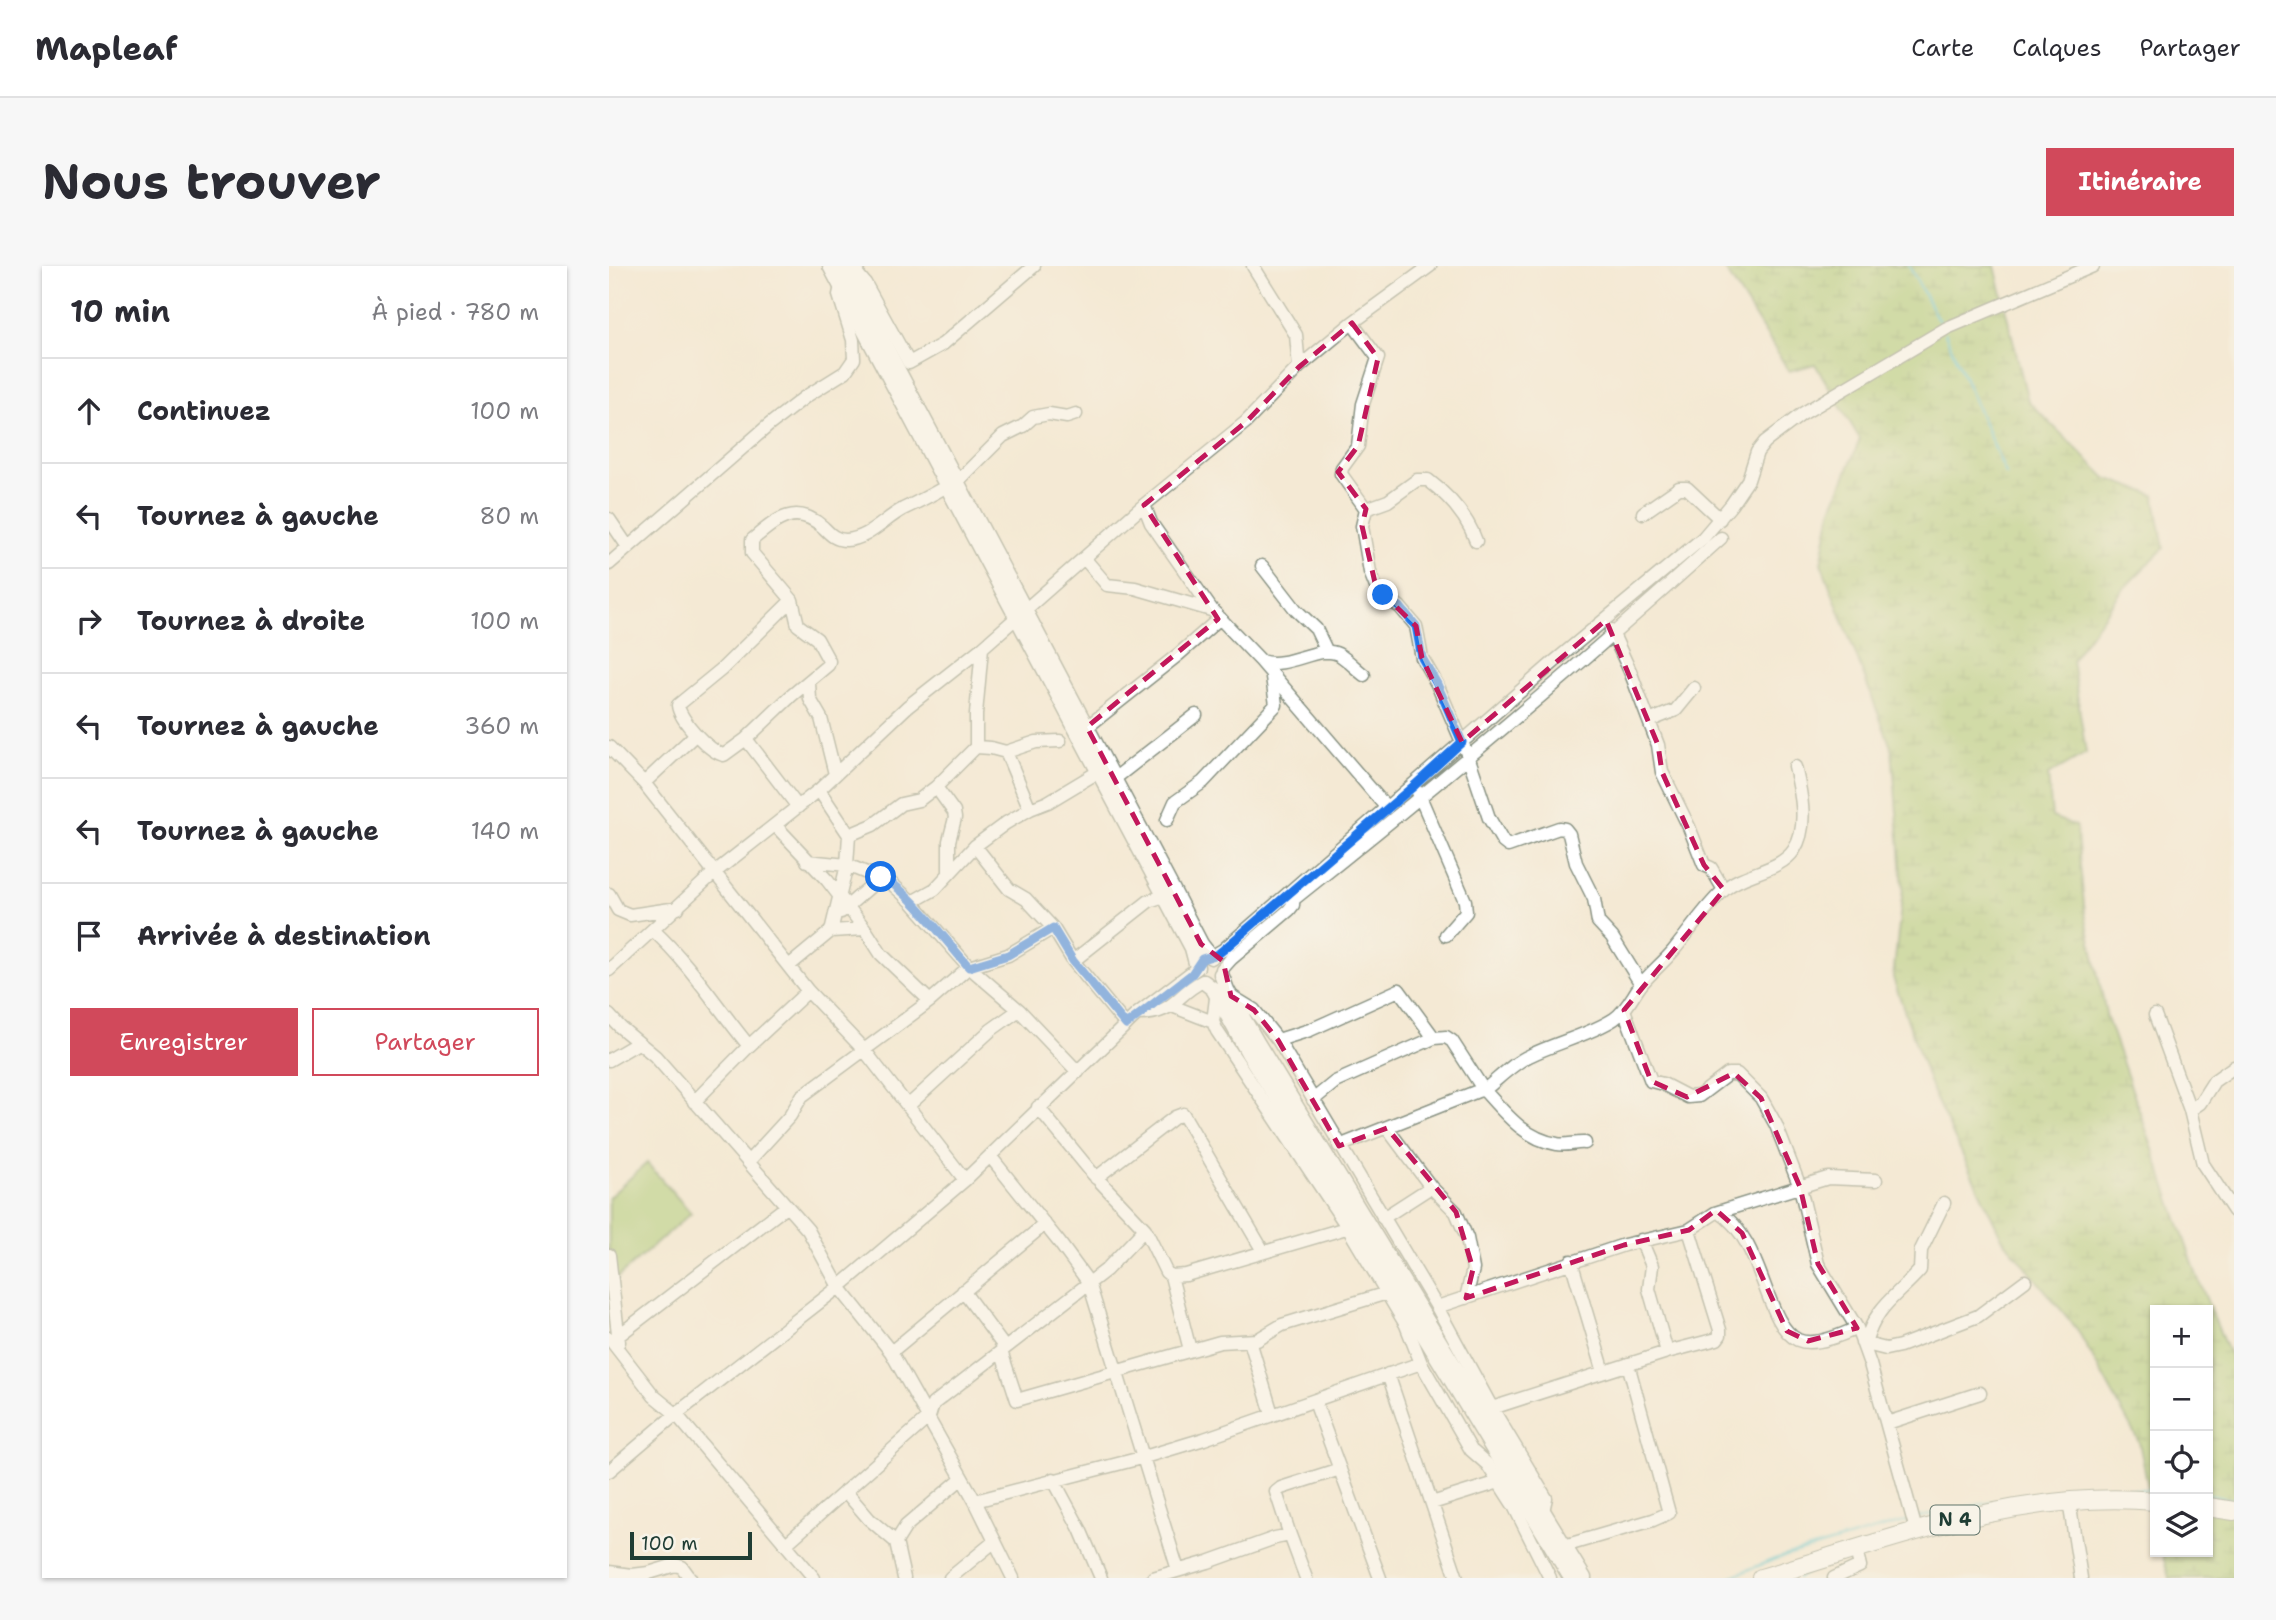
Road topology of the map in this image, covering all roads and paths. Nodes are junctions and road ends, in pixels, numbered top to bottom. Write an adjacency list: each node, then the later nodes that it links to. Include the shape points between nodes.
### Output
1 (830, 266): 6 (main road)
2 (1034, 266): 8 (street, via 943,344)
3 (1254, 266): 9 (street, via 1296,335)
4 (1430, 266): 7 (street)
5 (2093, 266): 16 (street, via 1943,330 1802,414 1757,452 1748,480)
6 (850, 273): 8 (main road); 11 (main road); 19 (street, via 839,295 853,340 854,359 845,372 769,425)
7 (1352, 323): 9 (street); 13 (street, via 1378,358 1363,404 1358,446 1342,468 1343,478)
8 (903, 366): 11 (main road)
9 (1299, 366): 12 (street, via 1245,422)
10 (1076, 414): 11 (street, via 1033,416 1003,436)
11 (952, 484): 23 (street, via 857,538 838,539 809,518 796,515 774,521 752,540 752,553); 24 (main road)
12 (1144, 505): 20 (street); 25 (street, via 1151,523)
13 (1366, 509): 18 (street, via 1388,501 1417,480 1428,480 1469,522); 41 (street, via 1362,526 1373,579 1416,626 1422,658)
14 (1643, 513): 16 (street, via 1679,488 1687,488)
15 (609, 519): 19 (street)
16 (1720, 519): 26 (street)
17 (1721, 538): 27 (street)
18 (1476, 541)
19 (628, 547): 21 (street)
20 (1084, 558): 24 (street); 25 (street, via 1107,585)
21 (609, 564)
22 (1262, 566): 29 (street, via 1316,629)
23 (792, 600): 33 (street, via 798,625 817,639 829,661); 38 (street, via 678,705)
24 (1020, 613): 28 (street); 37 (main road); 47 (main road)
25 (1216, 614): 30 (street); 37 (street, via 1179,654)
26 (1606, 620): 27 (street); 41 (street)
27 (1614, 635): 36 (street); 45 (street)
28 (982, 648): 42 (street); 48 (street, via 907,707)
29 (1327, 652): 30 (street, via 1277,664); 32 (street, via 1337,654)
30 (1261, 660): 31 (street)
31 (1271, 673): 57 (street); 58 (street, via 1276,705 1203,782 1175,802)
32 (1364, 675)
33 (809, 683): 39 (street); 48 (street)
34 (1694, 688): 36 (street, via 1676,710)
35 (1196, 715): 49 (street)
36 (1649, 721): 67 (street, via 1662,772 1704,865)
37 (1087, 727): 49 (main road)
38 (696, 734): 39 (street, via 720,755); 50 (street)
39 (746, 740): 55 (street)
40 (1060, 741): 43 (street, via 1036,742)
41 (1462, 742): 45 (street); 51 (street)
42 (976, 747): 43 (street); 52 (street)
43 (1006, 752): 56 (street)
44 (611, 754): 50 (street)
45 (1468, 757): 54 (street); 87 (street, via 1489,818 1505,845 1559,828 1569,834 1598,922)
46 (1795, 767): 67 (street, via 1803,817 1793,853)
47 (1098, 772): 56 (street); 70 (main road)
48 (835, 774): 53 (street)
49 (1114, 779): 70 (main road)
50 (643, 783): 64 (street)
51 (1415, 785): 54 (street); 57 (street)
52 (936, 787): 60 (street); 65 (street, via 955,818)
53 (819, 790): 55 (street); 60 (street)
54 (1421, 799): 68 (street); 79 (street, via 1465,901 1466,912)
55 (799, 807): 59 (street)
56 (1030, 808): 61 (street)
57 (1387, 808): 68 (street)
58 (1167, 820)
59 (775, 825): 62 (street); 64 (street)
60 (849, 835): 63 (street)
61 (975, 846): 65 (street); 76 (street, via 1009,889 1026,899)
62 (807, 861): 63 (street); 71 (street)
63 (848, 865): 66 (street); 71 (street)
64 (715, 872): 74 (street); 82 (street)
65 (949, 873): 72 (street, via 935,889)
66 (881, 877): 72 (street); 73 (street)
67 (1724, 890): 87 (street)
68 (1294, 893): 80 (street); 85 (street, via 1289,910)
69 (609, 894): 74 (street, via 624,914)
70 (1168, 894): 80 (main road); 81 (street, via 1149,901); 86 (main road)
71 (838, 895): 73 (street); 75 (street)
72 (912, 902): 83 (street)
73 (848, 906): 75 (street); 77 (street)
74 (678, 908): 78 (street)
75 (832, 925): 77 (street); 82 (street)
76 (1053, 928): 81 (street); 83 (street, via 1008,955)
77 (866, 929): 90 (street, via 881,954)
78 (653, 930): 84 (street); 102 (street, via 685,962)
79 (1446, 935)
80 (1211, 957): 85 (main road, via 1219,961); 86 (main road, via 1202,959)
81 (1073, 961): 98 (street)
82 (789, 965): 88 (street)
83 (969, 967): 90 (street); 92 (street)
84 (609, 970)
85 (1222, 971): 86 (main road, via 1216,981); 89 (main road)
86 (1200, 975): 89 (main road); 91 (street, via 1195,986); 94 (street)
87 (1641, 984): 93 (street)
88 (808, 991): 102 (street); 104 (street)
89 (1223, 997): 97 (street); 100 (street, via 1254,1010); 103 (main road)
90 (930, 1001): 104 (street)
91 (1172, 1006): 94 (street, via 1156,1014); 97 (street)
92 (1019, 1010): 106 (street); 111 (street)
93 (1623, 1010): 108 (street, via 1596,1029 1524,1058); 123 (street, via 1651,1081 1688,1097 1699,1096 1731,1073 1740,1075 1761,1098 1776,1125)
94 (1137, 1014): 98 (street)
95 (609, 1015): 101 (street)
96 (2155, 1015): 113 (street)
97 (1213, 1022): 130 (street)
98 (1126, 1025): 106 (street)
99 (1434, 1038): 100 (street, via 1399,990); 108 (street, via 1452,1041); 109 (street, via 1335,1082)
100 (1277, 1040): 109 (street)
101 (638, 1043): 105 (street); 110 (street)
102 (749, 1046): 110 (street)
103 (1253, 1049): 130 (main road); 178 (main road)
104 (865, 1051): 111 (street); 118 (street, via 802,1096)
105 (609, 1060)
106 (1077, 1072): 112 (street)
107 (2231, 1075): 113 (street, via 2211,1085)
108 (1483, 1089): 114 (street); 115 (street, via 1532,1136 1553,1144)
109 (1313, 1100): 116 (street)
110 (694, 1102): 118 (street)
111 (909, 1105): 120 (street)
112 (1038, 1107): 117 (street); 119 (street)
113 (2190, 1110): 126 (street, via 2203,1164)
114 (1387, 1128): 116 (street); 122 (street)
115 (1585, 1143)
116 (1339, 1146): 128 (street)
117 (990, 1157): 120 (street); 129 (street)
118 (748, 1162): 125 (street)
119 (1096, 1178): 131 (street); 134 (street, via 1182,1114)
120 (965, 1180): 140 (street)
121 (1876, 1180): 123 (street, via 1828,1178)
122 (1431, 1187): 128 (street); 143 (street, via 1457,1212 1467,1238 1473,1269)
123 (1800, 1187): 127 (street); 145 (street, via 1818,1264)
124 (1944, 1203): 148 (street, via 1921,1250 1920,1270 1888,1299)
125 (787, 1206): 140 (street, via 808,1230); 146 (street)
126 (2234, 1211)
127 (1719, 1212): 132 (street); 145 (street, via 1742,1233 1787,1332 1808,1341 1830,1339)
128 (1383, 1218): 144 (street)
129 (1045, 1224): 139 (street); 141 (street)
130 (1352, 1226): 134 (street); 142 (street); 178 (main road)
131 (1145, 1228): 137 (street); 139 (street)
132 (1689, 1230): 133 (street); 152 (street, via 1720,1335)
133 (1641, 1240): 136 (street); 152 (street, via 1652,1266 1649,1289)
134 (1263, 1251): 137 (street)
135 (609, 1255): 146 (street)
136 (1571, 1261): 143 (street); 156 (street)
137 (1171, 1276): 150 (street)
138 (2025, 1282): 148 (street, via 1978,1315 1900,1346 1886,1349)
139 (1089, 1283): 149 (street); 155 (street)
140 (839, 1287): 151 (street); 161 (street)
141 (963, 1291): 149 (street); 151 (street)
142 (1387, 1293): 147 (street, via 1282,1325); 153 (street)
143 (1466, 1298): 144 (street)
144 (1437, 1307): 160 (street)
145 (1857, 1328): 148 (street)
146 (614, 1337): 161 (street, via 620,1353 654,1396)
147 (1250, 1341): 150 (street); 162 (street)
148 (1864, 1344): 164 (street)
149 (1003, 1349): 155 (street, via 1017,1400); 163 (street, via 933,1404)
150 (1190, 1350): 155 (street)
151 (891, 1352): 163 (street)
152 (1667, 1352): 154 (street)
153 (1421, 1363): 157 (street); 170 (street, via 1471,1450)
154 (1628, 1364): 156 (street); 184 (street, via 1669,1513)
155 (1116, 1371): 165 (street)
156 (1604, 1372): 160 (street)
157 (1388, 1374): 159 (street); 175 (street)
158 (1980, 1393): 164 (street)
159 (1315, 1402): 162 (street); 166 (street)
160 (1492, 1408): 178 (street, via 1543,1491 1547,1502)
161 (676, 1414): 167 (street); 183 (street)
162 (1272, 1414): 165 (street)
163 (929, 1416): 168 (street); 171 (street)
164 (1887, 1423): 179 (street)
165 (1141, 1458): 169 (street); 186 (street)
166 (1340, 1469): 180 (street, via 1276,1492); 196 (street)
167 (609, 1471)
168 (962, 1478): 172 (street); 182 (street, via 906,1526)
169 (1053, 1479): 172 (street); 193 (street)
170 (1499, 1482): 175 (street); 198 (street)
171 (845, 1491): 182 (street); 183 (street)
172 (975, 1501): 181 (street)
173 (2069, 1501): 174 (highway, N 4); 179 (highway, N 4, via 2013,1508); 203 (street)
174 (2150, 1502)
175 (1432, 1503): 197 (street)
176 (2213, 1508): 177 (highway)
177 (2234, 1511)
178 (1539, 1513): 184 (main road); 199 (main road)
179 (1916, 1530): 185 (highway, N 4)
180 (1290, 1535): 186 (street); 195 (street)
181 (995, 1541): 191 (street); 192 (street)
182 (896, 1542): 190 (street)
183 (786, 1544): 189 (street)
184 (1564, 1546): 200 (main road)
185 (1856, 1550): 201 (highway, N 4); 202 (street, via 1860,1566)
186 (1178, 1570): 194 (street)
187 (609, 1572): 188 (street, via 632,1575 675,1565)
188 (690, 1578)
189 (814, 1578)
190 (904, 1578)
191 (950, 1578)
192 (1013, 1578)
193 (1101, 1578)
194 (1153, 1578)
195 (1306, 1578)
196 (1380, 1578)
197 (1457, 1578)
198 (1550, 1578)
199 (1570, 1578)
200 (1584, 1578)
201 (1761, 1578)
202 (1834, 1578)
203 (2081, 1578)

